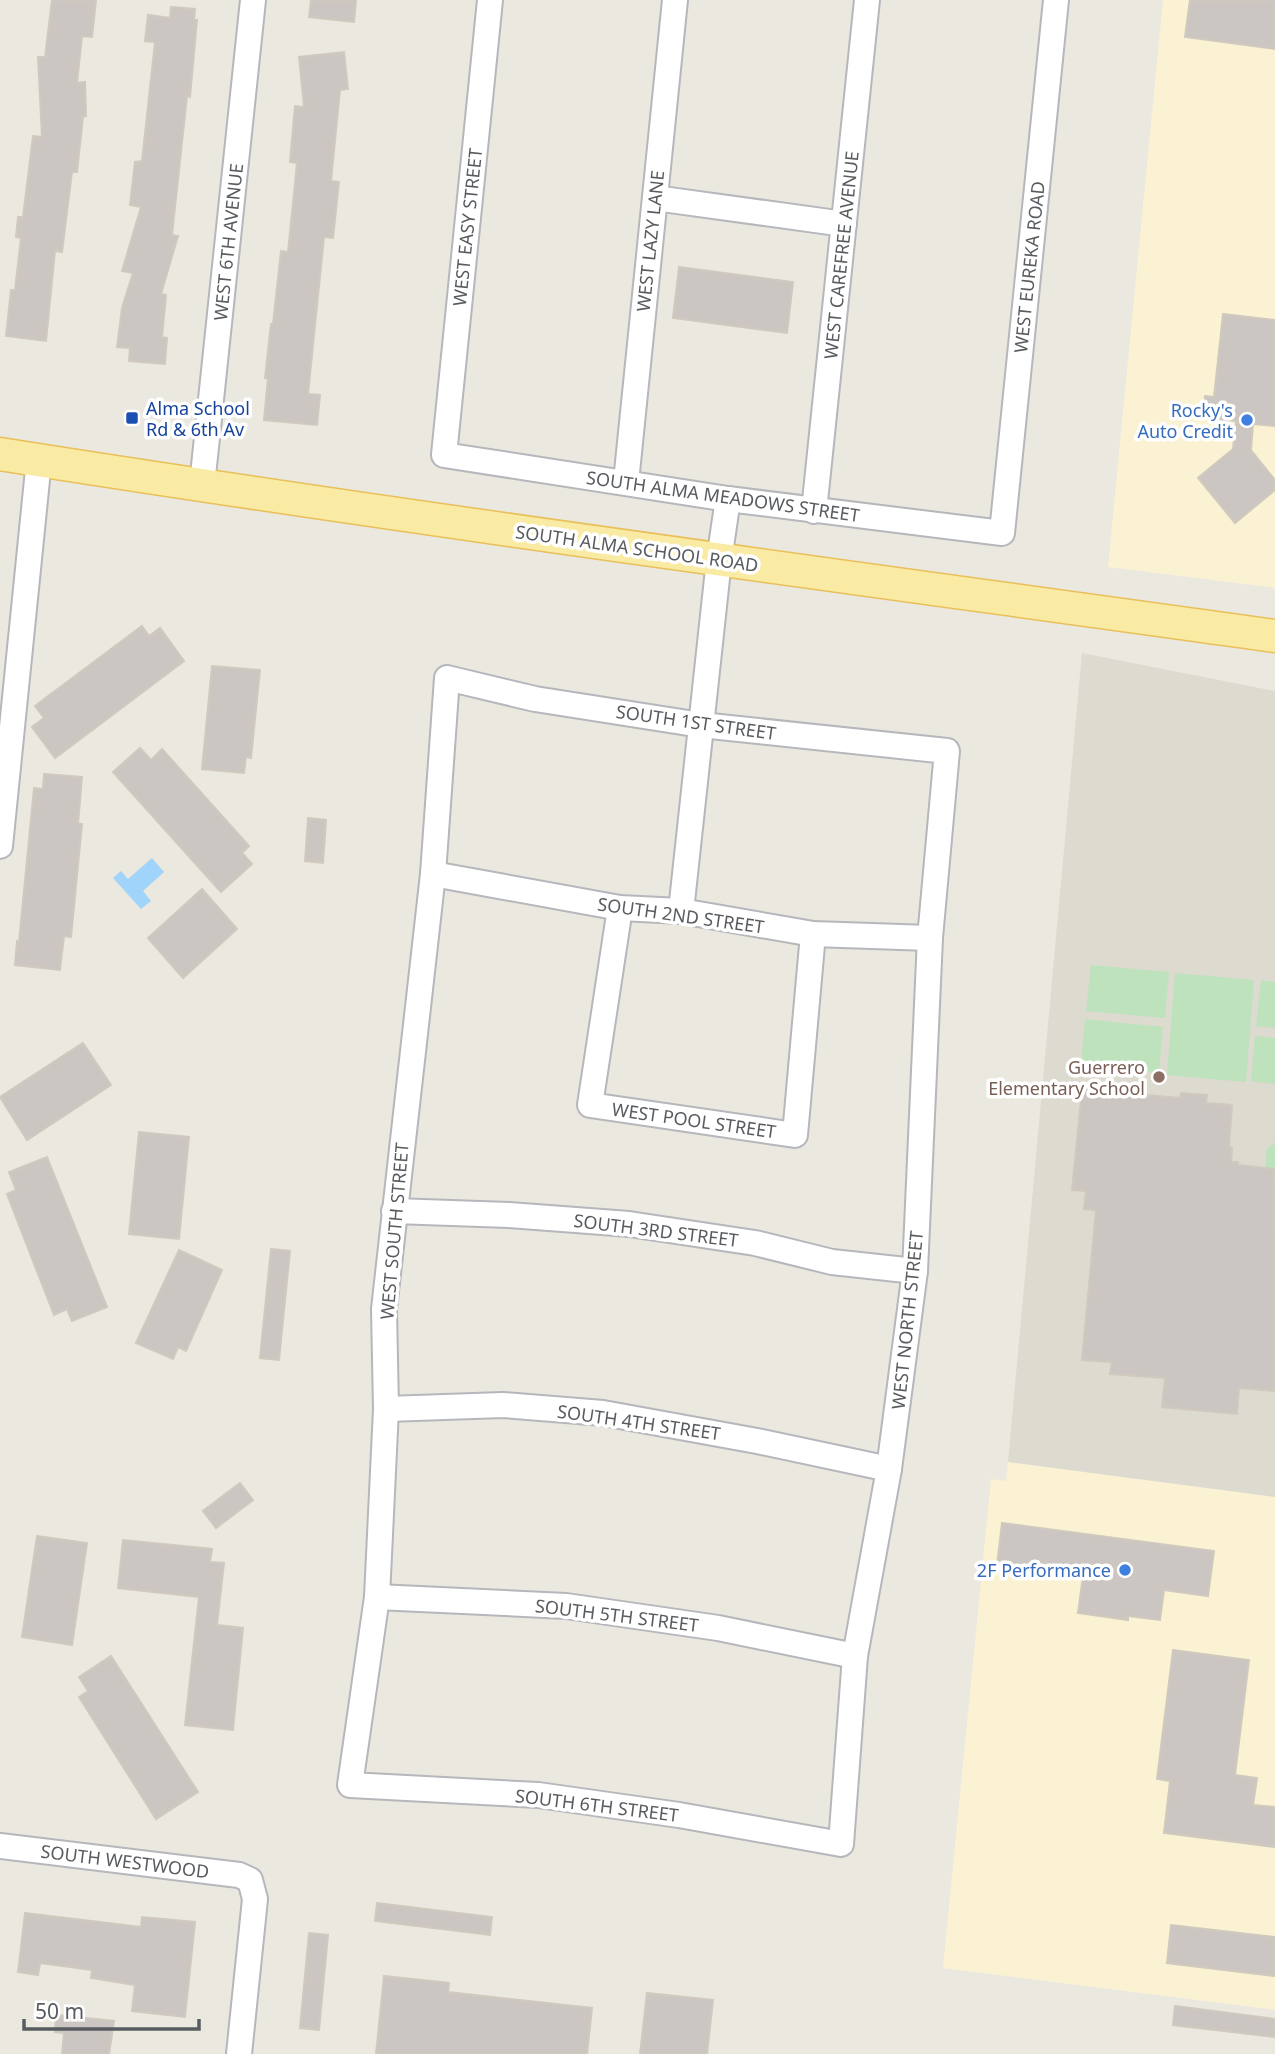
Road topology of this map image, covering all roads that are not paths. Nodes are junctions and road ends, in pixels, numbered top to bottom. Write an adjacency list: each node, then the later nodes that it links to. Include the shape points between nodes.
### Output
1 (253, 0): 12 (street, WEST 6TH AVENUE)
2 (490, 0): 9 (street, WEST EASY STREET)
3 (675, 0): 6 (street, WEST LAZY LANE)
4 (867, 0): 7 (street, WEST CAREFREE AVENUE)
5 (1056, 0): 15 (street, WEST EUREKA ROAD)
6 (655, 198): 7 (street); 11 (street, WEST LAZY LANE)
7 (844, 224): 14 (street, WEST CAREFREE AVENUE)
8 (0, 454): 10 (main road, SOUTH ALMA SCHOOL ROAD)
9 (444, 455): 11 (street, SOUTH ALMA MEADOWS STREET)
10 (39, 460): 12 (main road, SOUTH ALMA SCHOOL ROAD); 21 (street)
11 (626, 482): 13 (street, SOUTH ALMA MEADOWS STREET)
12 (202, 485): 16 (main road, SOUTH ALMA SCHOOL ROAD)
13 (729, 499): 14 (street, SOUTH ALMA MEADOWS STREET); 16 (street)
14 (814, 511): 15 (street, SOUTH ALMA MEADOWS STREET)
15 (1002, 533)
16 (719, 560): 17 (main road, SOUTH ALMA SCHOOL ROAD); 19 (street)
17 (1275, 636)
18 (447, 678): 19 (street, SOUTH 1ST STREET, via 535,699); 22 (street, WEST SOUTH STREET)
19 (701, 725): 20 (street, SOUTH 1ST STREET); 24 (street)
20 (947, 751): 26 (street, WEST NORTH STREET)
21 (0, 846)
22 (433, 874): 23 (street, SOUTH 2ND STREET); 27 (street, WEST SOUTH STREET)
23 (620, 908): 24 (street, SOUTH 2ND STREET); 25 (street, WEST POOL STREET, via 590,1105 795,1135)
24 (681, 911): 25 (street, SOUTH 2ND STREET)
25 (813, 934): 26 (street, SOUTH 2ND STREET)
26 (930, 937): 28 (street, WEST NORTH STREET)
27 (394, 1211): 28 (street, SOUTH 3RD STREET, via 629,1224 755,1243 832,1262); 29 (street, WEST SOUTH STREET, via 384,1309)
28 (915, 1271): 30 (street, WEST NORTH STREET)
29 (386, 1409): 30 (street, SOUTH 4TH STREET, via 503,1405 603,1413); 31 (street, WEST SOUTH STREET)
30 (889, 1469): 32 (street, WEST NORTH STREET)
31 (377, 1597): 32 (street, SOUTH 5TH STREET, via 566,1606 718,1628); 33 (street, WEST SOUTH STREET)
32 (855, 1656): 34 (street, WEST NORTH STREET)
33 (350, 1785): 34 (street, SOUTH 6TH STREET, via 538,1795)
34 (841, 1844)
35 (0, 1846): 36 (street, SOUTH WESTWOOD, via 250,1880 255,1899)
36 (239, 2054)

